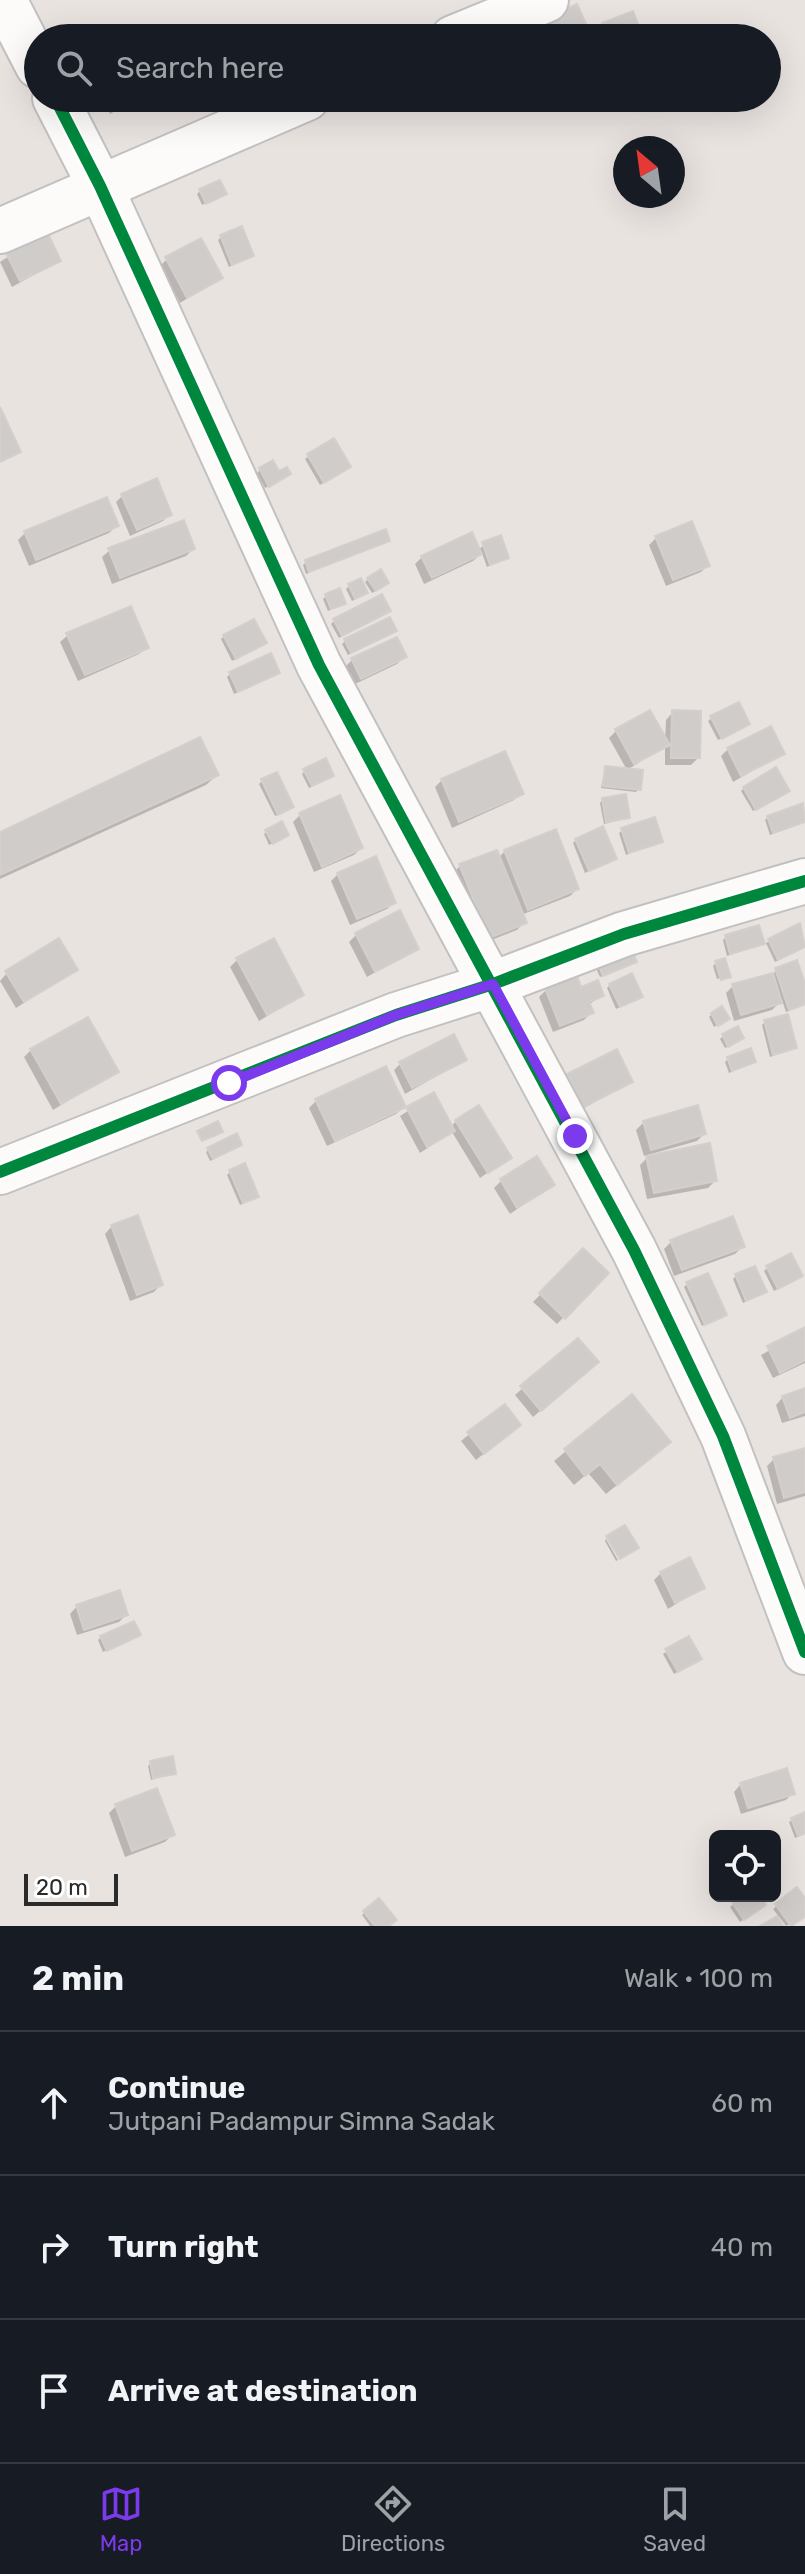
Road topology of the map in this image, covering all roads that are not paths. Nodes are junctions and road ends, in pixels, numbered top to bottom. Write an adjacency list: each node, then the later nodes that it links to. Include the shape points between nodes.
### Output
1 (4, 0): 4 (street)
2 (546, 0): 3 (street)
3 (487, 24)
4 (24, 39)
5 (62, 112): 7 (street)
6 (274, 112): 7 (street)
7 (100, 186): 8 (street); 10 (street, via 319,665)
8 (0, 231)
9 (805, 881): 10 (street, via 624,934)
10 (493, 984): 11 (street, via 396,1015); 12 (street, via 634,1250 723,1436)
11 (0, 1172)
12 (805, 1652)

